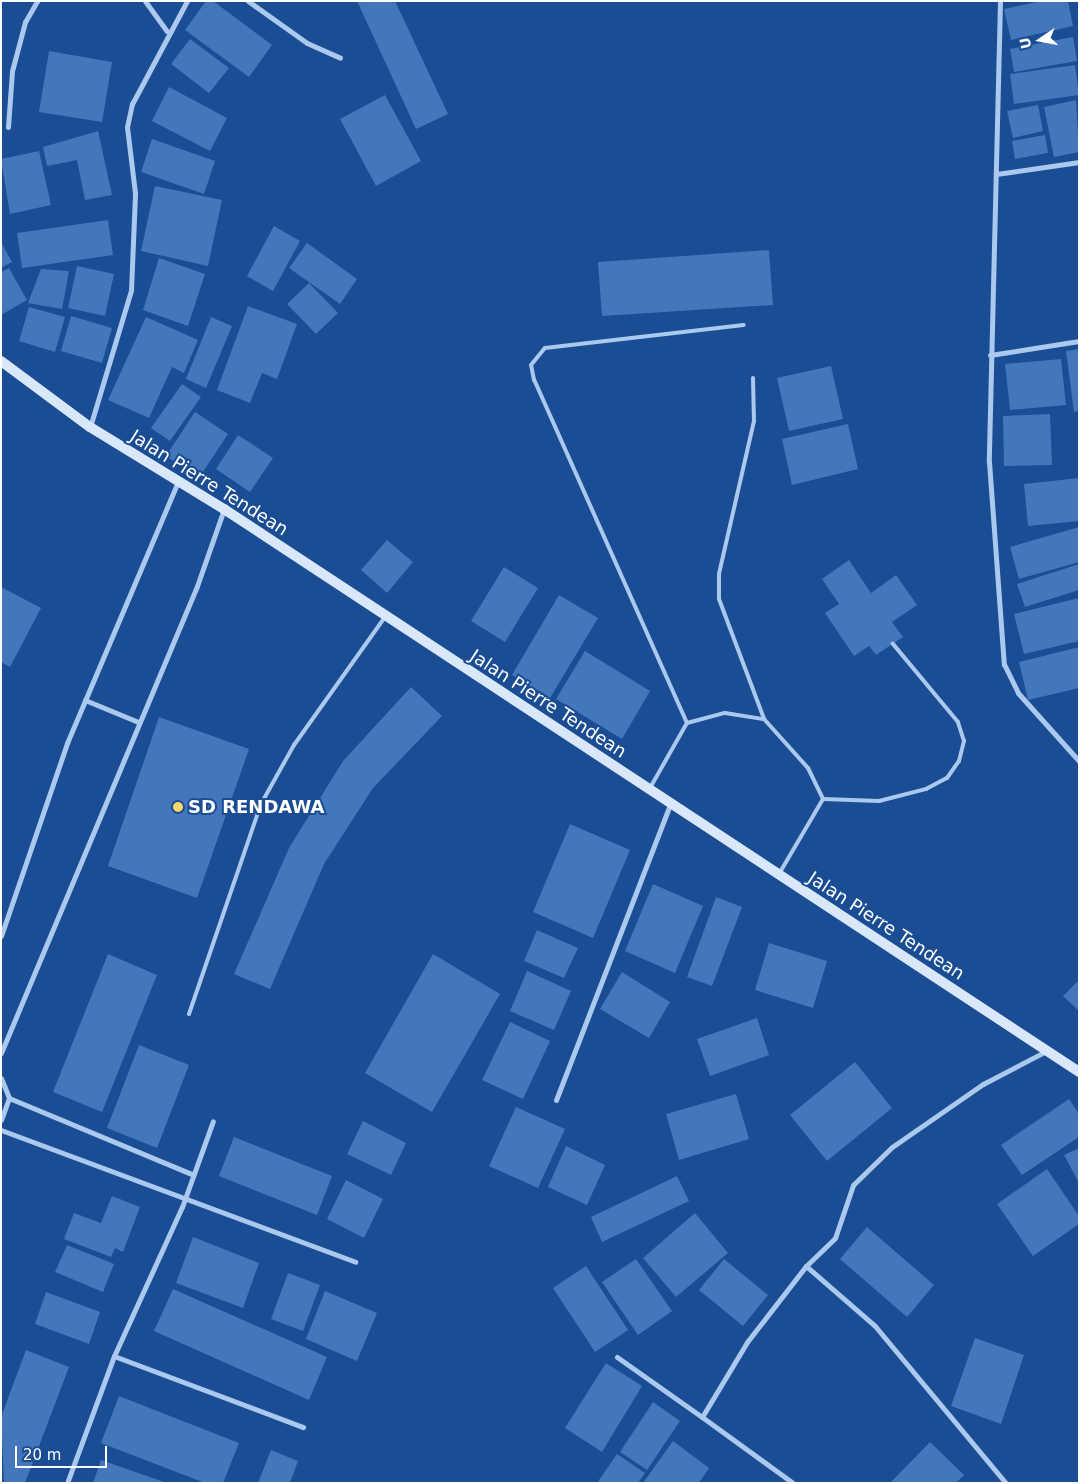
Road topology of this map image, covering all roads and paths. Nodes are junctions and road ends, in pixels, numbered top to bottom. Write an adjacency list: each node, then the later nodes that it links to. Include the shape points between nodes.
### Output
1 (37, 1): 8 (street, via 25,22 12,71)
2 (145, 1): 6 (street)
3 (187, 1): 6 (street)
4 (248, 1): 7 (street, via 307,43)
5 (1000, 1): 10 (street)
6 (167, 31): 16 (street, via 132,104 127,127 135,193 131,290)
7 (340, 58)
8 (8, 127)
9 (1079, 162): 10 (street)
10 (996, 174): 13 (street)
11 (744, 325): 24 (lane, via 545,348 531,365 534,380)
12 (1079, 341): 13 (street)
13 (990, 354): 25 (street, via 990,462 1004,664 1018,694)
14 (1, 361): 16 (street, Jalan Pierre Tendean)
15 (753, 378): 22 (lane, via 754,421 719,574 719,598)
16 (90, 427): 17 (street, Jalan Pierre Tendean)
17 (177, 484): 18 (street, Jalan Pierre Tendean); 21 (street)
18 (224, 509): 19 (street, Jalan Pierre Tendean); 23 (street, via 197,586)
19 (386, 617): 26 (street, Jalan Pierre Tendean); 31 (lane, via 294,745 261,804)
20 (893, 644): 27 (lane, via 958,722 964,741 959,761 947,778 926,789 880,801)
21 (85, 700): 23 (street); 30 (street)
22 (764, 719): 24 (lane, via 725,713); 27 (lane, via 808,768)
23 (138, 722): 33 (street)
24 (687, 723): 26 (lane)
25 (1079, 761)
26 (649, 790): 28 (street, Jalan Pierre Tendean)
27 (823, 799): 29 (lane)
28 (670, 804): 29 (street, Jalan Pierre Tendean); 37 (street)
29 (778, 875): 32 (street, Jalan Pierre Tendean)
30 (1, 936)
31 (189, 1014)
32 (1046, 1051): 34 (street, Jalan Pierre Tendean); 44 (street, via 983,1084 892,1147 853,1185 835,1238)
33 (1, 1053)
34 (1079, 1072)
35 (1, 1078): 36 (street)
36 (9, 1098): 38 (street); 41 (street)
37 (556, 1100)
38 (1, 1120)
39 (213, 1121): 41 (street)
40 (1, 1130): 42 (street)
41 (194, 1174): 42 (street)
42 (184, 1199): 43 (street); 45 (street)
43 (355, 1262)
44 (806, 1266): 47 (street, via 747,1342); 51 (street, via 875,1326)
45 (114, 1356): 48 (street); 49 (street)
46 (618, 1357): 47 (street)
47 (702, 1417): 50 (street)
48 (303, 1427)
49 (67, 1483)
50 (793, 1483)
51 (1006, 1483)

